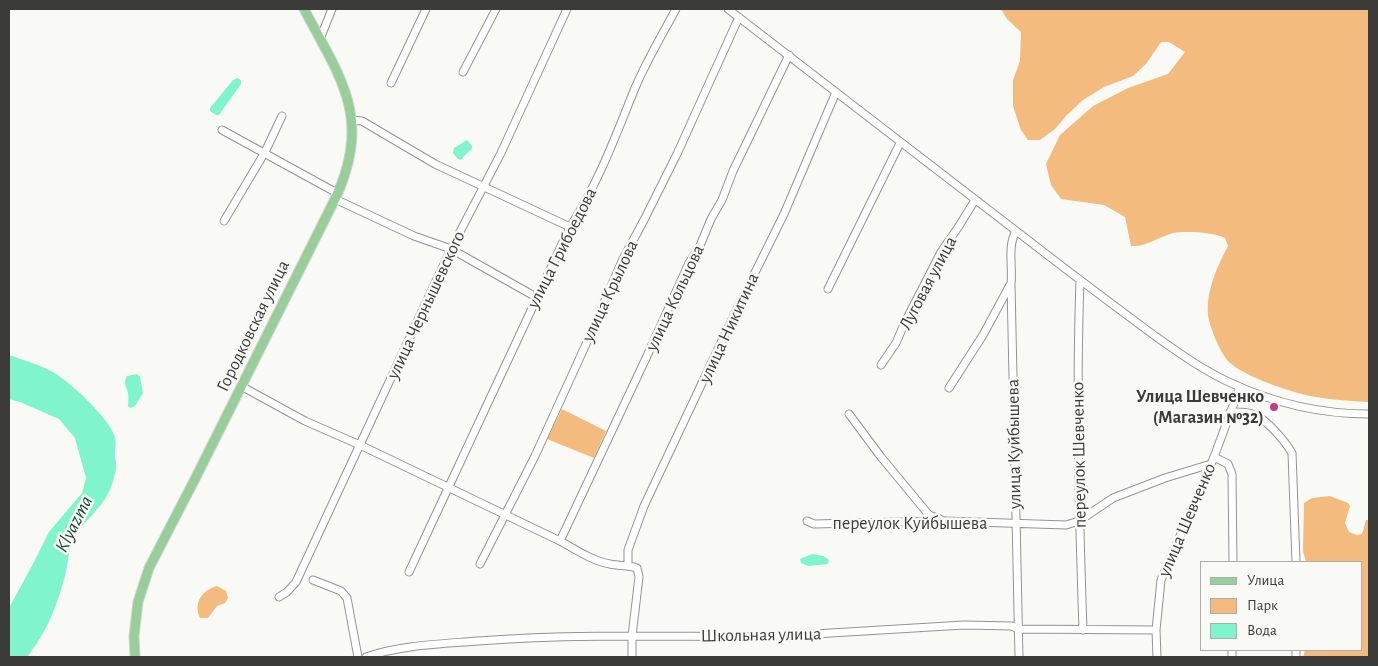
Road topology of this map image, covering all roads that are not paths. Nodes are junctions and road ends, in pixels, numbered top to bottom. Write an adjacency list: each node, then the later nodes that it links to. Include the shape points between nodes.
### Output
1 (304, 9): 9 (main road, Городковская улица)
2 (332, 9): 9 (street)
3 (426, 9): 12 (street)
4 (496, 9): 11 (street)
5 (566, 9): 19 (street, улица Чернышевского)
6 (676, 9): 23 (street, улица Грибоедова, via 636,87 598,176)
7 (728, 9): 8 (street)
8 (739, 17): 10 (street); 40 (street, улица Крылова, via 677,154 622,261 535,456)
9 (320, 39): 15 (main road, Городковская улица, via 347,94)
10 (788, 55): 13 (street); 45 (street, улица Кольцова)
11 (463, 72)
12 (391, 84)
13 (836, 92): 17 (street); 49 (street, улица Никитина, via 784,214 644,506 628,550)
14 (282, 116): 18 (street)
15 (352, 120): 19 (street, via 362,121 435,164); 20 (main road, Городковская улица, via 350,155)
16 (222, 130): 18 (street)
17 (900, 143): 21 (street); 28 (street)
18 (264, 152): 20 (street); 22 (street)
19 (484, 186): 23 (street); 25 (street, улица Чернышевского)
20 (336, 196): 25 (street, via 414,236); 31 (main road, Городковская улица)
21 (975, 200): 24 (street); 30 (street, Луговая улица, via 941,252 896,343)
22 (224, 221)
23 (570, 227): 29 (street, улица Грибоедова)
24 (1016, 231): 26 (street); 27 (street, улица Куйбышева, via 1011,244)
25 (451, 249): 29 (street); 37 (street, улица Чернышевского)
26 (1080, 280): 32 (street, via 1180,353); 43 (street, переулок Шевченко, via 1077,355)
27 (1011, 284): 33 (street); 44 (street, улица Куйбышева)
28 (828, 289)
29 (536, 298): 39 (street, улица Грибоедова)
30 (881, 365)
31 (241, 386): 37 (street); 57 (main road, Городковская улица, via 149,568 138,602)
32 (1240, 387): 34 (street, улица Шевченко); 36 (street, via 1288,404 1342,414)
33 (949, 388)
34 (1230, 412): 38 (street, улица Шевченко); 47 (street, via 1256,415 1292,452)
35 (849, 414): 42 (street, via 929,515)
36 (1369, 414)
37 (360, 445): 39 (street); 52 (street, улица Чернышевского, via 296,582)
38 (1212, 461): 43 (street, переулок Куйбышева, via 1114,498); 46 (street, via 1228,464 1232,474); 55 (street, улица Шевченко, via 1161,580)
39 (447, 488): 40 (street); 50 (street, улица Грибоедова)
40 (504, 514): 45 (street); 48 (street, улица Крылова)
41 (807, 521): 42 (street, переулок Куйбышева, via 814,524)
42 (945, 521): 44 (street, переулок Куйбышева)
43 (1079, 521): 44 (street, переулок Куйбышева, via 1066,525); 54 (street, переулок Шевченко)
44 (1015, 524): 53 (street, улица Куйбышева)
45 (560, 541): 49 (street, via 609,564)
46 (1233, 561)
47 (1296, 561)
48 (480, 564)
49 (628, 565): 56 (street, via 637,568 639,577)
50 (409, 572)
51 (313, 580): 58 (street, via 341,591 347,598)
52 (280, 597)
53 (1018, 629): 54 (street, Школьная улица); 56 (street, Школьная улица, via 1012,626 964,625 794,638); 61 (street, улица Куйбышева)
54 (1083, 630): 55 (street, Школьная улица)
55 (1156, 630): 62 (street, улица Шевченко)
56 (632, 636): 59 (street, Школьная улица, via 521,638 398,649); 60 (street)
57 (135, 657)
58 (358, 657)
59 (366, 657)
60 (632, 657)
61 (1018, 657)
62 (1157, 657)

